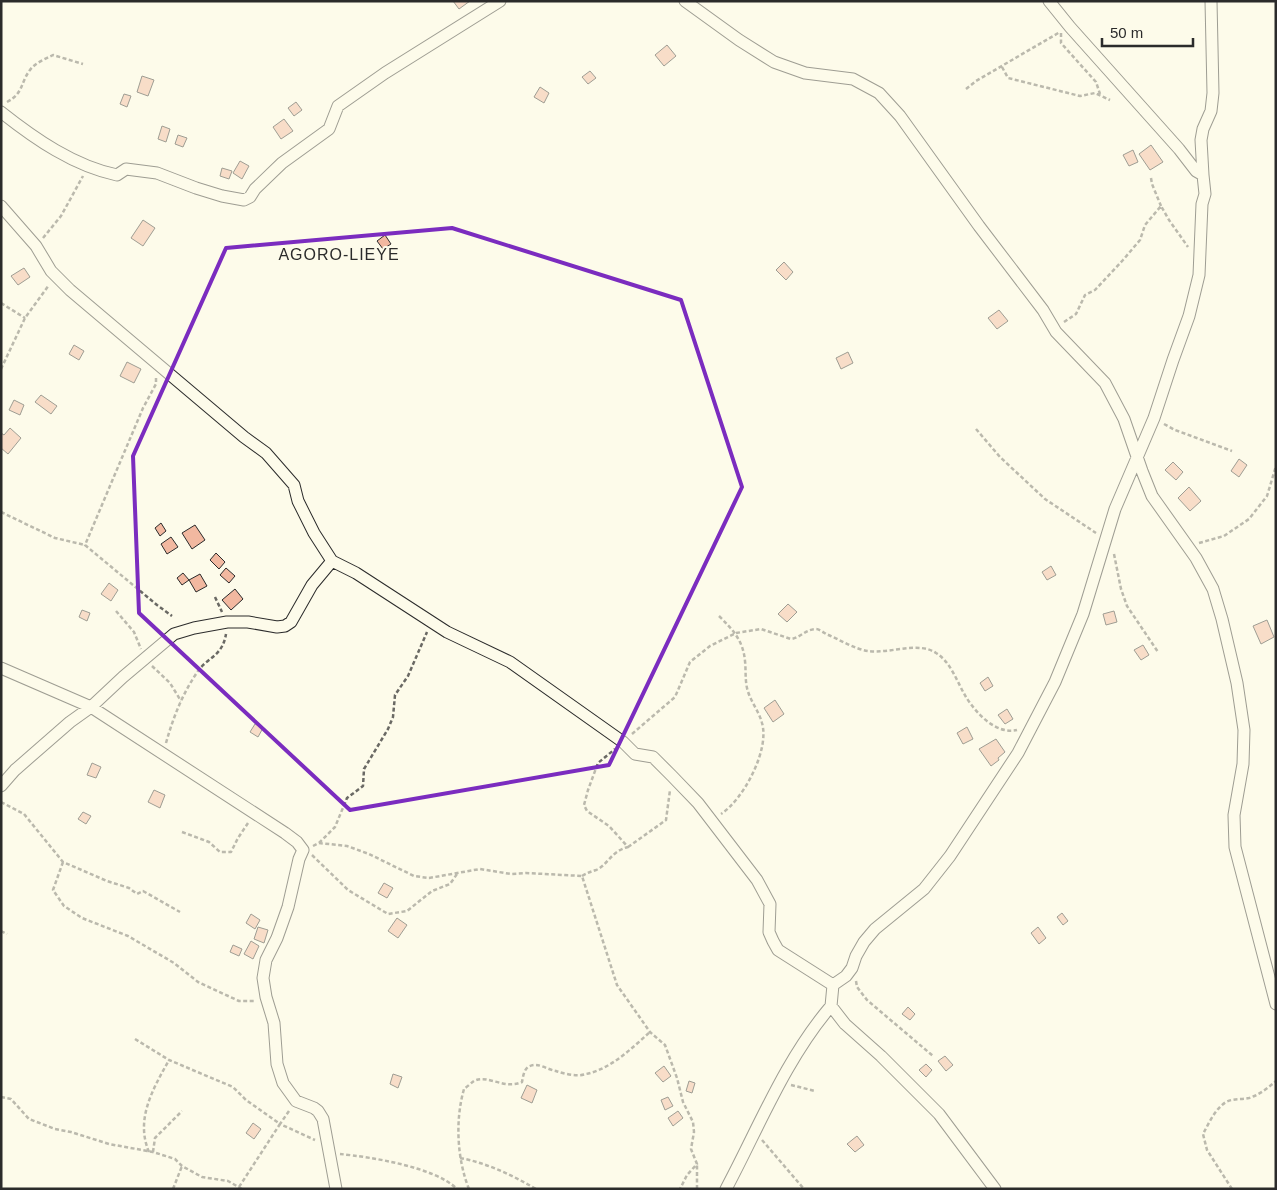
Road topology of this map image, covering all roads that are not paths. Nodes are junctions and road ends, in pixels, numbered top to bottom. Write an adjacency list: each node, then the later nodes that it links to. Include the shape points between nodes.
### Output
1 (500, 1): 5 (street, via 338,106 329,129 282,163 250,198 244,200 222,196 156,173 126,170 117,175 89,166 63,155)
2 (685, 1): 8 (street, via 774,62 805,73 853,79 879,93 900,116 1056,332 1104,383 1124,419)
3 (1049, 1): 6 (street, via 1196,171)
4 (1212, 1): 6 (street, via 1213,94 1201,140)
5 (1, 112)
6 (1203, 175): 8 (street, via 1205,194 1198,281)
7 (1, 206): 9 (street, via 70,290 262,450 294,485 298,501)
8 (1138, 458): 13 (street, via 1115,509 1074,639 1038,718 1018,753 935,876 875,929 864,942 852,968); 14 (street, via 1152,496 1196,558 1213,589 1237,683 1244,747 1234,815 1235,847)
9 (332, 561): 11 (street, via 312,586 291,622 285,626 227,622 174,634); 13 (street, via 447,632 510,662 623,742 635,754 653,757 711,821 756,880 770,904 769,932 778,950)
10 (1, 668): 11 (street)
11 (91, 707): 12 (street, via 15,770); 16 (street, via 255,813 304,850 288,907 266,960 263,978 274,1023 279,1074 296,1101 318,1111 323,1119)
12 (1, 786)
13 (833, 985): 15 (street)
14 (1276, 1004)
15 (831, 1006): 17 (street, via 817,1022 780,1082); 18 (street, via 845,1024 939,1114)
16 (336, 1189)
17 (726, 1189)
18 (995, 1189)

